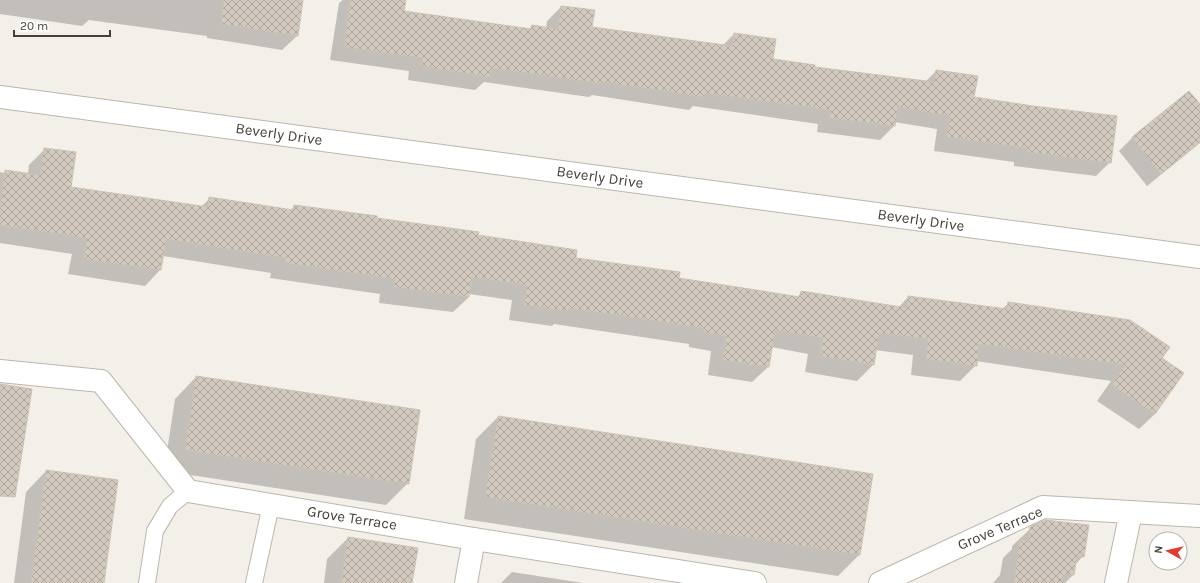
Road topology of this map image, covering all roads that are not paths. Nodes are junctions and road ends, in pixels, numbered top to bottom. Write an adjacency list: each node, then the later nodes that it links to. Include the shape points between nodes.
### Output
1 (0, 97): 2 (street, Beverly Drive)
2 (1200, 257)
3 (0, 371): 4 (street, via 101,381)
4 (188, 491): 5 (street, Grove Terrace); 9 (lane, via 170,506 155,531)
5 (271, 505): 8 (street, Grove Terrace); 10 (lane)
6 (1131, 512): 7 (street, Grove Terrace); 13 (street, Grove Terrace, via 1043,507); 14 (street)
7 (1200, 516)
8 (474, 539): 11 (street); 12 (street, Grove Terrace)
9 (147, 583)
10 (254, 583)
11 (466, 583)
12 (755, 583)
13 (880, 583)
14 (1116, 583)

